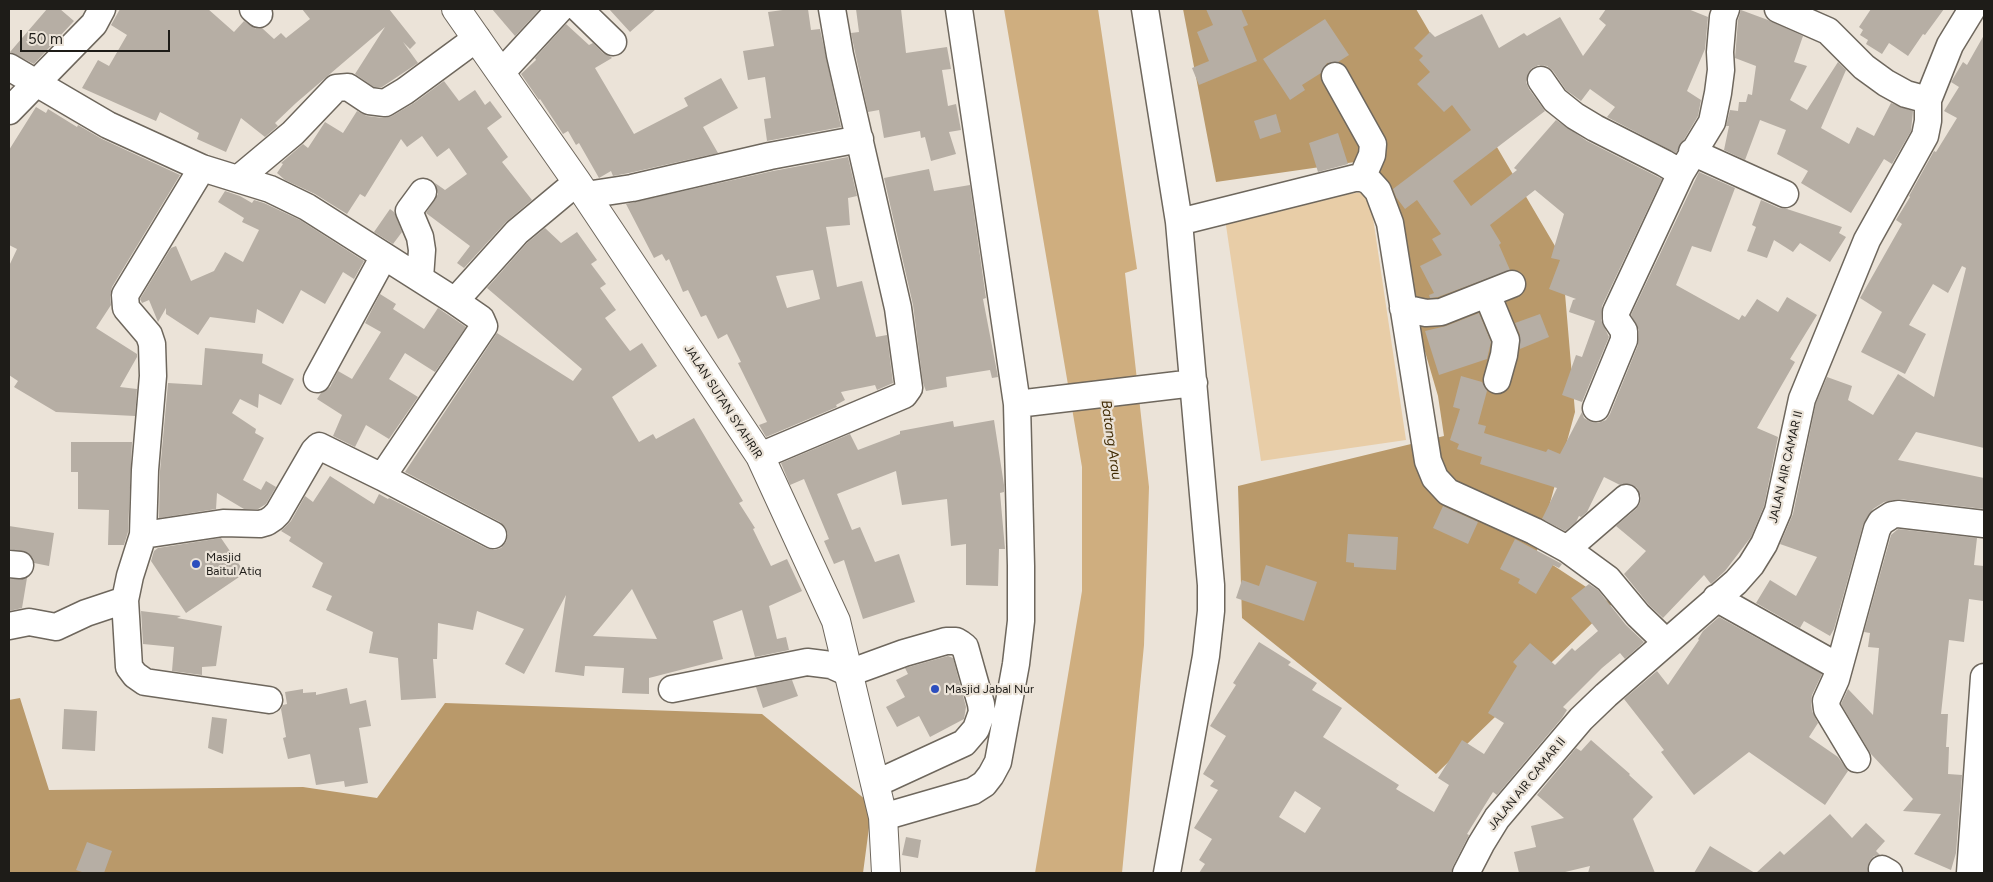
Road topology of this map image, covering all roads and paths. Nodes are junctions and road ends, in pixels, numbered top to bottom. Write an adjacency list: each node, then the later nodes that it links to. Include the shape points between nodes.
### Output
1 (102, 9): 17 (street, via 94,24)
2 (456, 9): 11 (main road, JALAN SUTAN SYAHRIR)
3 (560, 9): 14 (street)
4 (579, 9): 12 (street)
5 (832, 9): 20 (street)
6 (959, 9): 38 (street)
7 (1145, 9): 28 (street)
8 (1778, 9): 18 (street, via 1828,31 1864,67 1886,83 1906,94)
9 (1972, 9): 18 (street, JALAN AIR CAMAR II, via 1950,45)
10 (1720, 11): 21 (street, via 1721,70 1712,122)
11 (477, 38): 14 (main road, JALAN SUTAN SYAHRIR); 24 (street, via 385,103 369,101 348,87 336,88 293,133)
12 (613, 42)
13 (9, 67): 17 (street)
14 (501, 73): 25 (main road, JALAN SUTAN SYAHRIR)
15 (1335, 76): 23 (street, via 1373,144)
16 (1541, 80): 21 (street, via 1555,100 1585,122)
17 (35, 83): 19 (street); 22 (street, via 108,124)
18 (1928, 100): 47 (street, JALAN AIR CAMAR II, via 1925,136 1867,240 1802,399 1778,511 1769,535 1743,574)
19 (9, 111)
20 (860, 139): 25 (street, via 632,188); 40 (street, via 898,308 909,388 904,395)
21 (1687, 163): 27 (street); 39 (street, via 1616,312 1624,340)
22 (202, 168): 24 (street); 45 (street, via 125,295 126,308 149,335 152,344 153,376)
23 (1362, 178): 28 (street); 34 (street, via 1378,191 1388,216)
24 (238, 179): 29 (street, via 270,189 307,207)
25 (581, 188): 33 (street, via 517,232); 40 (main road, JALAN SUTAN SYAHRIR)
26 (422, 192): 30 (street, via 409,213 420,237)
27 (1785, 194)
28 (1179, 222): 37 (street)
29 (384, 256): 30 (street); 35 (street)
30 (420, 278): 33 (street)
31 (1512, 284): 32 (street)
32 (1487, 294): 34 (street, via 1441,312 1426,313); 36 (street, via 1506,340)
33 (455, 301): 41 (street, via 481,319 484,326)
34 (1403, 308): 46 (street, via 1428,461 1435,478 1448,492)
35 (317, 379)
36 (1498, 380)
37 (1194, 383): 38 (street); 60 (street, via 1211,611 1206,656)
38 (1017, 404): 58 (street, via 1021,620 998,762 984,784 973,791)
39 (1596, 408)
40 (760, 456): 52 (main road, JALAN SUTAN SYAHRIR, via 833,613)
41 (382, 477): 44 (street); 45 (street, via 319,446 278,513 267,522 223,523)
42 (1626, 498): 46 (street)
43 (1984, 524): 51 (street, via 1898,514 1881,522)
44 (492, 534)
45 (143, 535): 48 (street)
46 (1567, 549): 50 (street, via 1608,579)
47 (1716, 598): 50 (street, JALAN AIR CAMAR II); 51 (street)
48 (125, 600): 49 (street, via 56,627 29,622); 55 (street, via 129,667 145,682)
49 (9, 626)
50 (1666, 642): 61 (street, JALAN AIR CAMAR II, via 1594,706 1569,734 1497,818)
51 (1839, 666): 56 (street, via 1826,701 1827,709)
52 (849, 673): 54 (street, via 831,665 807,662); 57 (main road, JALAN SUTAN SYAHRIR); 57 (street, via 904,653 956,641 965,647 981,704 982,712 976,729 964,743)
53 (1984, 677): 62 (street)
54 (672, 689)
55 (269, 700)
56 (1857, 759)
57 (875, 784): 58 (main road, JALAN SUTAN SYAHRIR)
58 (883, 817): 59 (main road, JALAN SUTAN SYAHRIR)
59 (886, 873)
60 (1167, 873)
61 (1466, 873)
62 (1970, 873)

